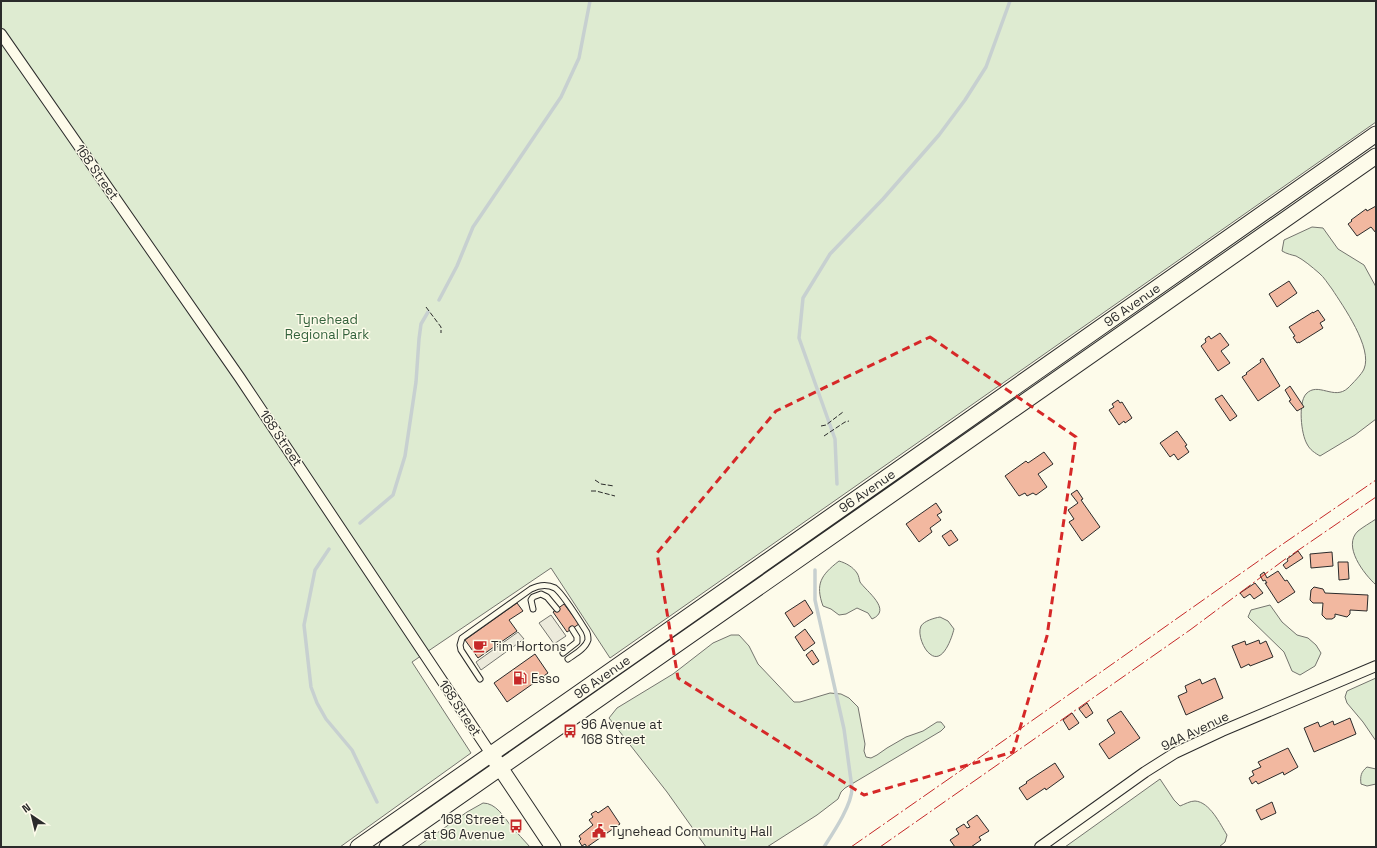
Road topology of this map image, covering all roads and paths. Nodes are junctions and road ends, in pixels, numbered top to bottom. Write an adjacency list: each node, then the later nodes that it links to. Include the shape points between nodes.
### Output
1 (1, 34): 11 (street, 168 Street, via 240,378)
2 (1376, 134): 11 (main road, 96 Avenue)
3 (1376, 156): 12 (main road, 96 Avenue)
4 (533, 609): 5 (lane, via 531,600 541,594)
5 (557, 609)
6 (572, 629): 7 (lane, via 577,642)
7 (563, 653)
8 (568, 659): 10 (lane, via 585,645 587,633 559,592 550,586 537,586 462,638 461,650)
9 (1376, 666): 16 (street, 94A Avenue, via 1175,753)
10 (480, 679)
11 (491, 754): 12 (main road, 168 Street); 13 (main road, 96 Avenue)
12 (501, 768): 14 (main road, 96 Avenue); 15 (main road, 168 Street)
13 (358, 847)
14 (387, 847)
15 (553, 847)
16 (1040, 847)

